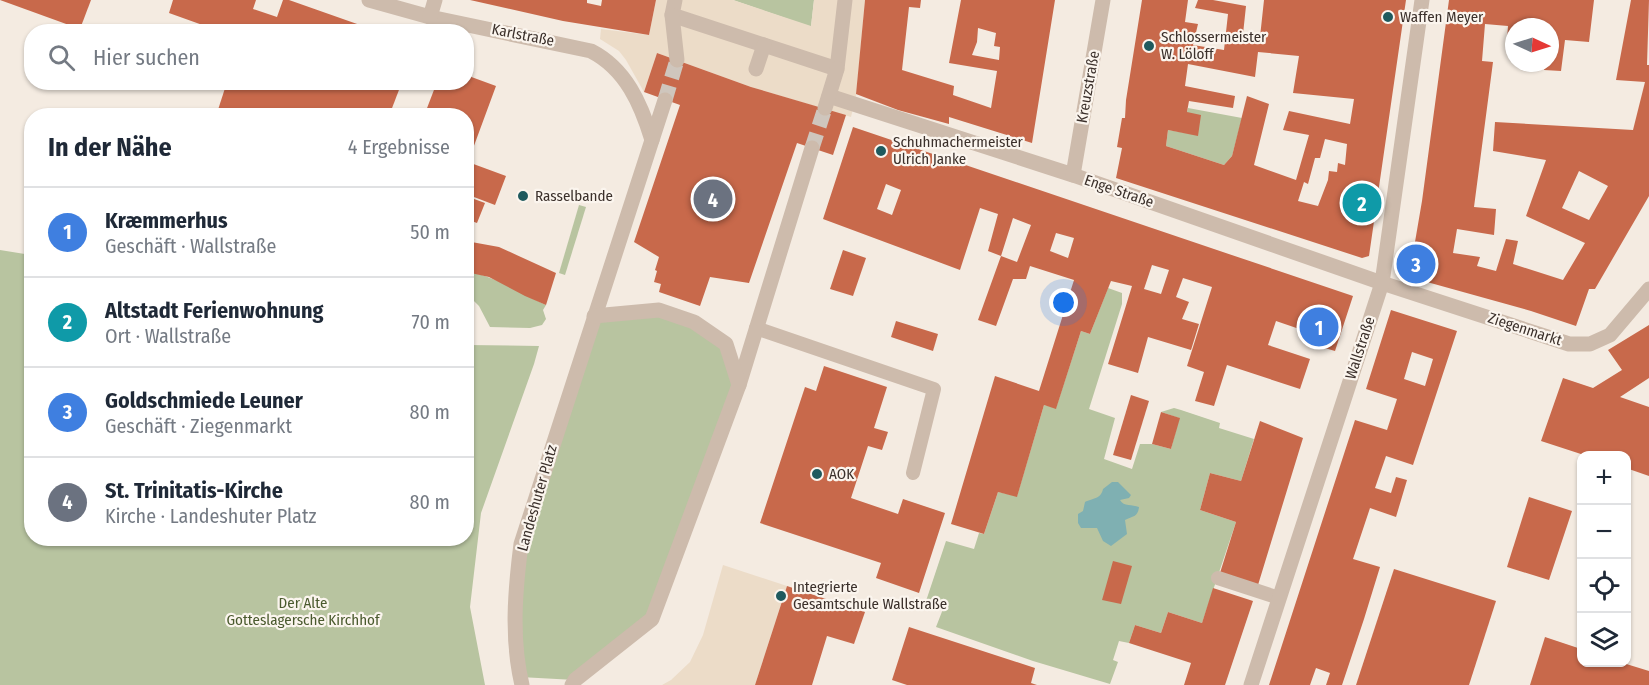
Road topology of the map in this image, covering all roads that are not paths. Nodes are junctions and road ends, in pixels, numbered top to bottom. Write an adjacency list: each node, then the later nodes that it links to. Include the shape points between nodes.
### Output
1 (435, 0): 7 (street)
2 (845, 0): 13 (street)
3 (1103, 0): 17 (street, Kreuzstraße)
4 (1422, 0): 18 (street, Wallstraße)
5 (374, 2): 7 (street, Karlstraße)
6 (674, 8): 10 (street); 11 (street)
7 (430, 17): 8 (street, Karlstraße)
8 (465, 24)
9 (474, 26): 15 (street, Karlstraße, via 574,46 606,58 623,76 639,103)
10 (764, 45): 12 (street); 13 (street)
11 (678, 60)
12 (756, 69)
13 (837, 69): 17 (street, Enge Straße, via 827,102 854,105)
14 (665, 100): 15 (street, Landeshuter Platz)
15 (652, 140): 20 (street, Landeshuter Platz)
16 (812, 148): 21 (street)
17 (1073, 175): 18 (street, Enge Straße)
18 (1382, 283): 19 (street, Ziegenmarkt, via 1569,344 1590,344 1610,335); 25 (street, Wallstraße)
19 (1649, 289)
20 (594, 316): 22 (street, via 659,310 694,322 726,344); 26 (street, Landeshuter Platz, via 521,544 515,592)
21 (756, 328): 22 (street); 23 (lane, via 934,389)
22 (739, 386): 27 (street, via 651,619)
23 (914, 473)
24 (1218, 578): 25 (lane)
25 (1280, 598): 28 (street, Wallstraße)
26 (522, 685)
27 (572, 685)
28 (1251, 685)

